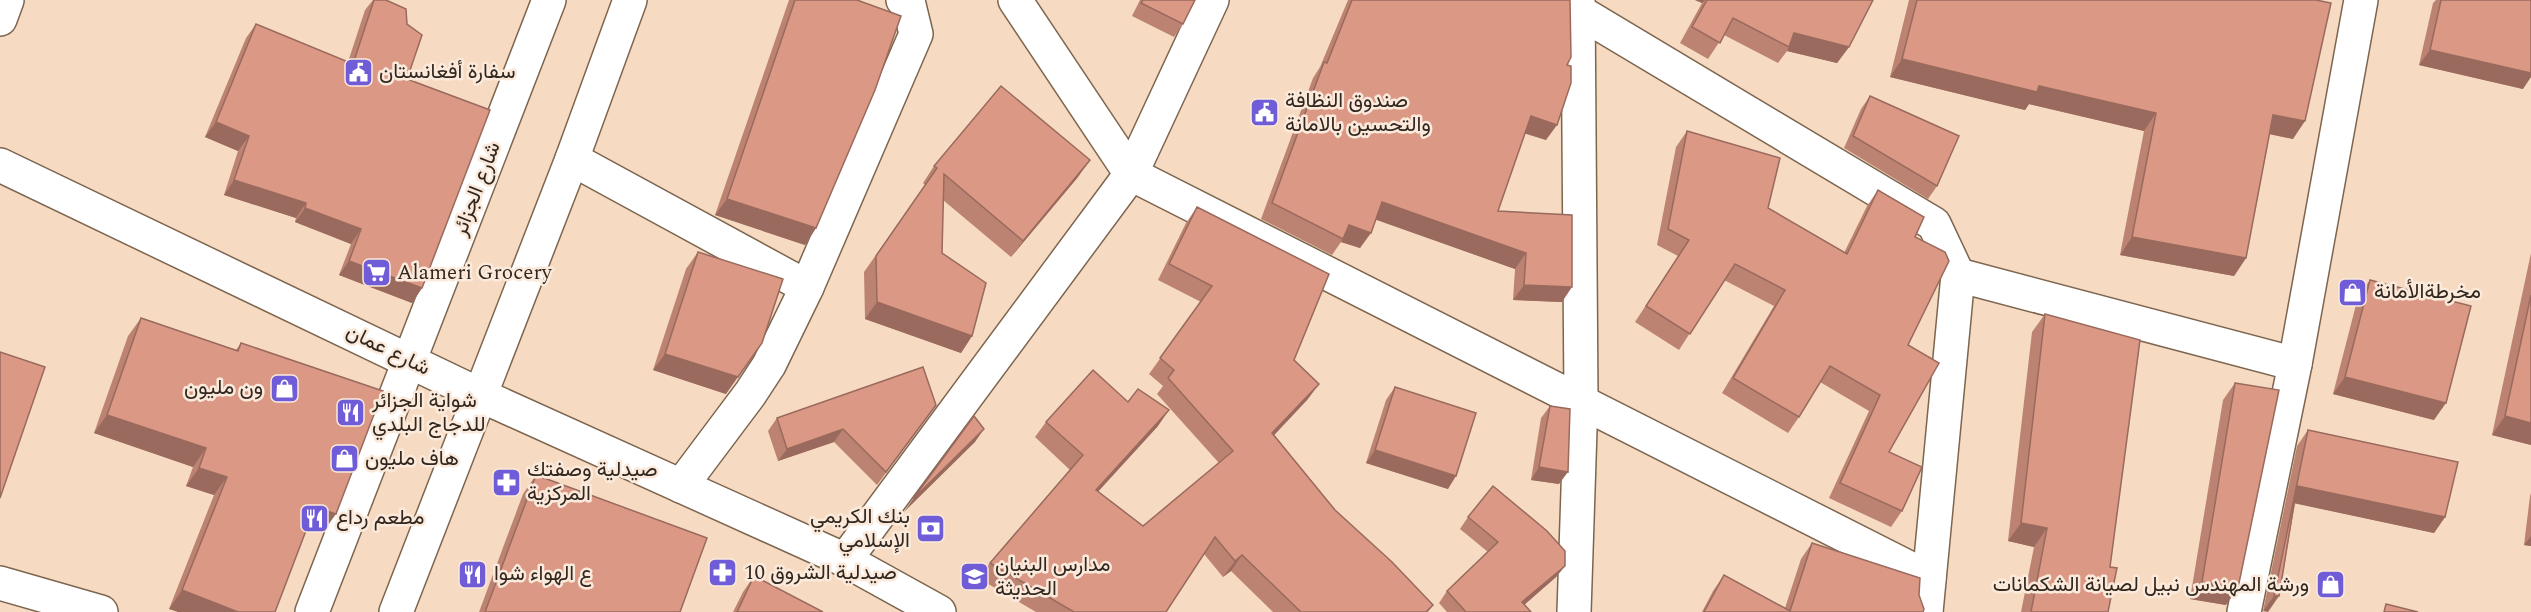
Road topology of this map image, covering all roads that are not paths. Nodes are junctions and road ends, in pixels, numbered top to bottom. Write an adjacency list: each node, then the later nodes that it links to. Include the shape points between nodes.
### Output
1 (7, 0): 9 (street)
2 (549, 0): 15 (street, شارع الجزائر)
3 (630, 0): 10 (street)
4 (903, 0): 14 (street, via 909,5 916,34)
5 (1015, 0): 12 (street)
6 (1212, 0): 12 (street)
7 (2361, 0): 16 (street)
8 (1578, 5): 13 (street, via 1934,224); 18 (street)
9 (0, 19)
10 (572, 159): 14 (street); 17 (street)
11 (0, 165): 15 (street, شارع عمان)
12 (1131, 174): 18 (street); 20 (street)
13 (1958, 275): 16 (street); 21 (street)
14 (807, 287): 19 (street, via 769,365)
15 (411, 361): 17 (street, شارع عمان); 24 (street, شارع الجزائر)
16 (2295, 364): 29 (street)
17 (482, 396): 19 (street, شارع عمان); 25 (street)
18 (1581, 399): 21 (street); 27 (street)
19 (681, 486): 20 (street, شارع عمان)
20 (845, 560): 26 (street, شارع عمان)
21 (1929, 578): 28 (street)
22 (0, 583): 23 (street)
23 (100, 612)
24 (312, 612)
25 (396, 612)
26 (939, 612)
27 (1575, 612)
28 (1926, 612)
29 (2244, 612)

